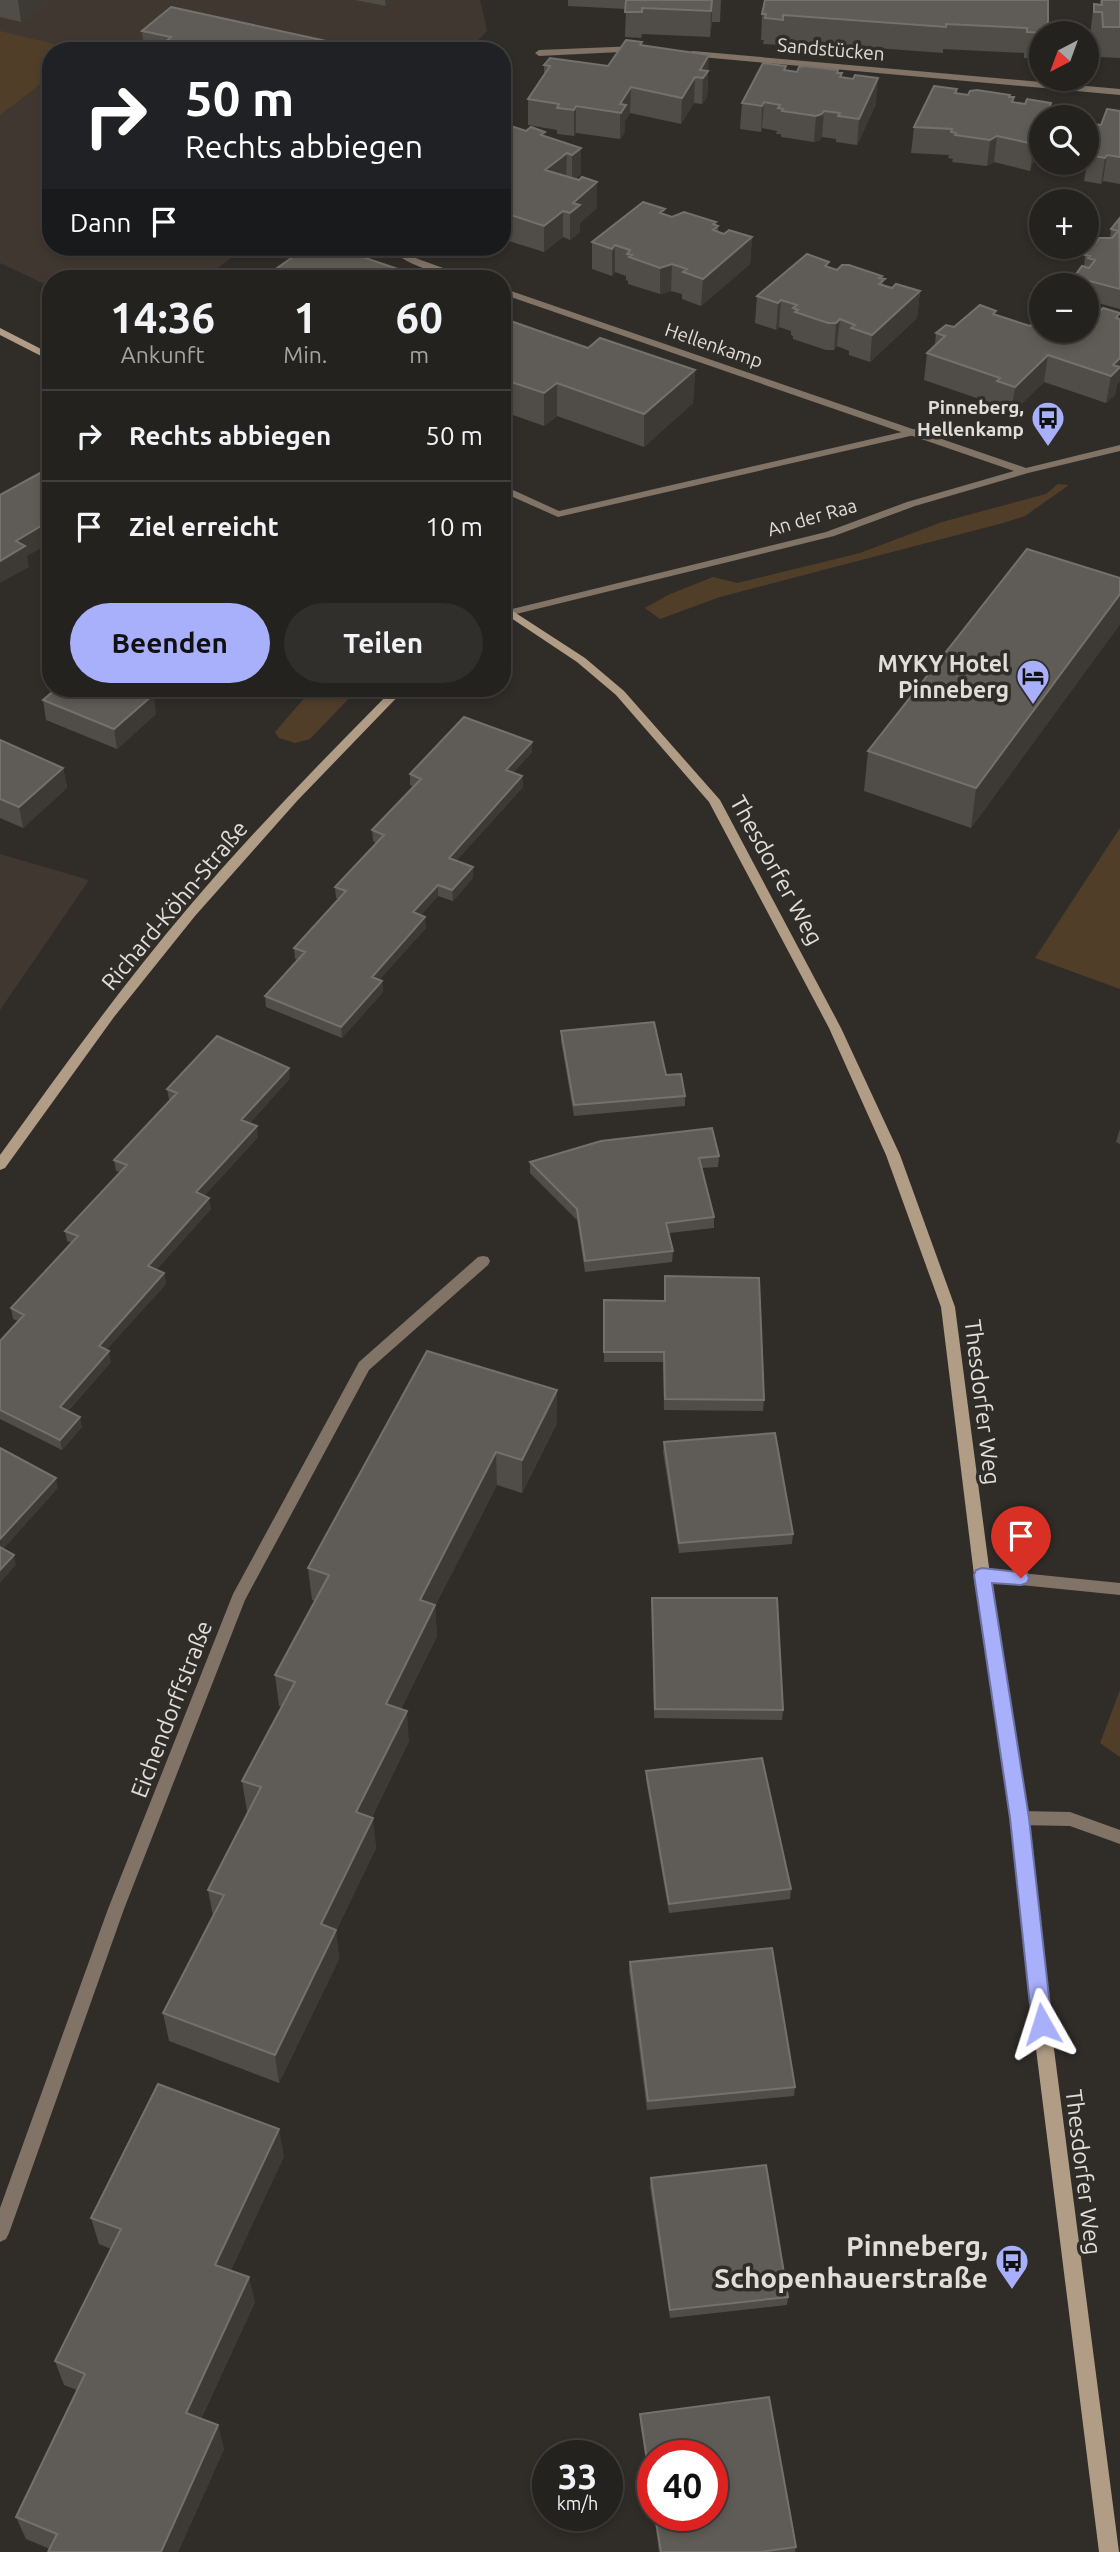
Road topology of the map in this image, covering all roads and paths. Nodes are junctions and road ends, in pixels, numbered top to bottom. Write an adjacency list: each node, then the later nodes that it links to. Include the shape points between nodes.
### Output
1 (650, 50): 3 (street)
2 (678, 53): 4 (street, Sandstücken)
3 (540, 54)
4 (1120, 92)
5 (403, 256): 6 (street)
6 (442, 270)
7 (511, 293): 10 (street, Hellenkamp)
8 (0, 331): 9 (street)
9 (42, 353)
10 (915, 432): 12 (street, Hellenkamp); 13 (street, via 558,514)
11 (1120, 447): 12 (street, An der Raa)
12 (1025, 471): 14 (street, An der Raa, via 911,504 831,534)
13 (511, 492)
14 (511, 611)
15 (511, 616): 19 (street, Thesdorfer Weg, via 581,660 620,693 714,800 835,1028 893,1155 948,1307)
16 (391, 697): 17 (street, Richard-Köhn-Straße, via 191,912 126,992)
17 (0, 1165)
18 (483, 1261): 23 (street, Eichendorffstraße, via 364,1366 238,1599 116,1909)
19 (982, 1575): 20 (street); 21 (street, Thesdorfer Weg)
20 (1120, 1589)
21 (1019, 1818): 22 (street, via 1070,1819); 24 (street, Thesdorfer Weg)
22 (1120, 1838)
23 (0, 2233)
24 (1109, 2552)

